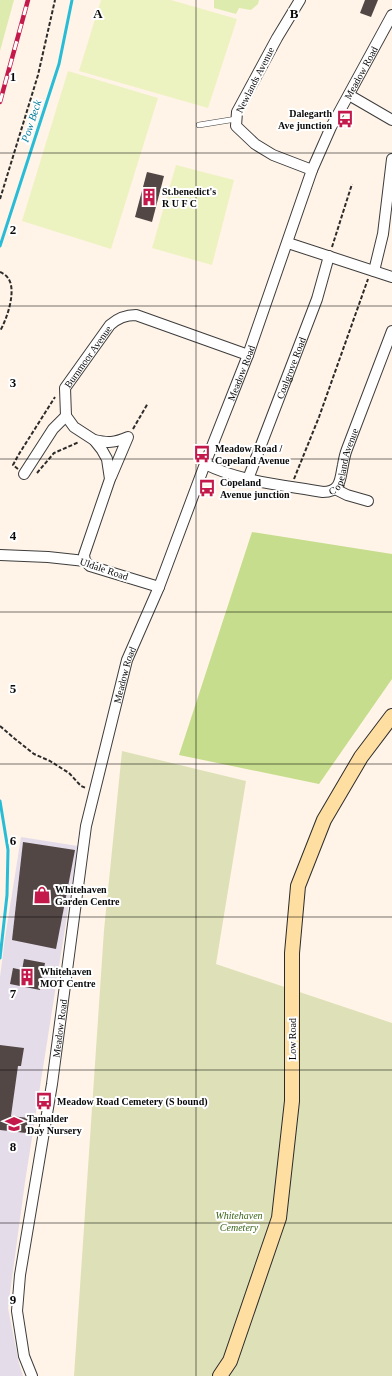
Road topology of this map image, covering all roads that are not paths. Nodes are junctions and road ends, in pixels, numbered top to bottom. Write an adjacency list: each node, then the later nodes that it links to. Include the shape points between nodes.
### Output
1 (300, 0): 4 (street, Newlands Avenue, via 237,112)
2 (392, 15): 3 (street, Meadow Road)
3 (349, 95): 5 (street); 8 (street, Meadow Road)
4 (236, 119): 6 (lane); 8 (street, Newlands Avenue, via 236,126 255,144 273,155)
5 (392, 120)
6 (199, 125)
7 (392, 159): 11 (street, via 383,234)
8 (312, 170): 9 (street, Meadow Road)
9 (288, 243): 10 (street); 14 (street, Meadow Road)
10 (329, 257): 11 (street); 20 (street, Coalgrove Road, via 317,299)
11 (373, 270): 12 (street)
12 (392, 277)
13 (392, 331): 21 (street, Copeland Avenue, via 347,449 340,480)
14 (248, 355): 15 (street, Burnmoor Avenue, via 136,315 118,318 110,325 65,388); 17 (street, Meadow Road)
15 (66, 416): 16 (street, via 74,427); 18 (street, via 53,429)
16 (91, 439): 19 (street, via 107,459); 19 (street, via 108,443 128,437)
17 (205, 464): 20 (street, Copeland Avenue, via 226,474); 25 (street, Meadow Road)
18 (24, 474)
19 (110, 479): 24 (street, via 84,555)
20 (248, 479): 21 (street, Copeland Avenue, via 323,492)
21 (335, 489): 22 (street, via 347,496)
22 (368, 501)
23 (0, 555): 24 (street, Uldale Road)
24 (85, 561): 25 (street, Uldale Road, via 90,566)
25 (158, 587): 27 (street, Meadow Road, via 127,660 86,826 52,1084 20,1275 17,1311 24,1356)
26 (392, 716): 28 (main road, Low Road, via 362,756 324,820 298,886 292,953 292,1101 279,1218 230,1361)
27 (32, 1376)
28 (220, 1376)

